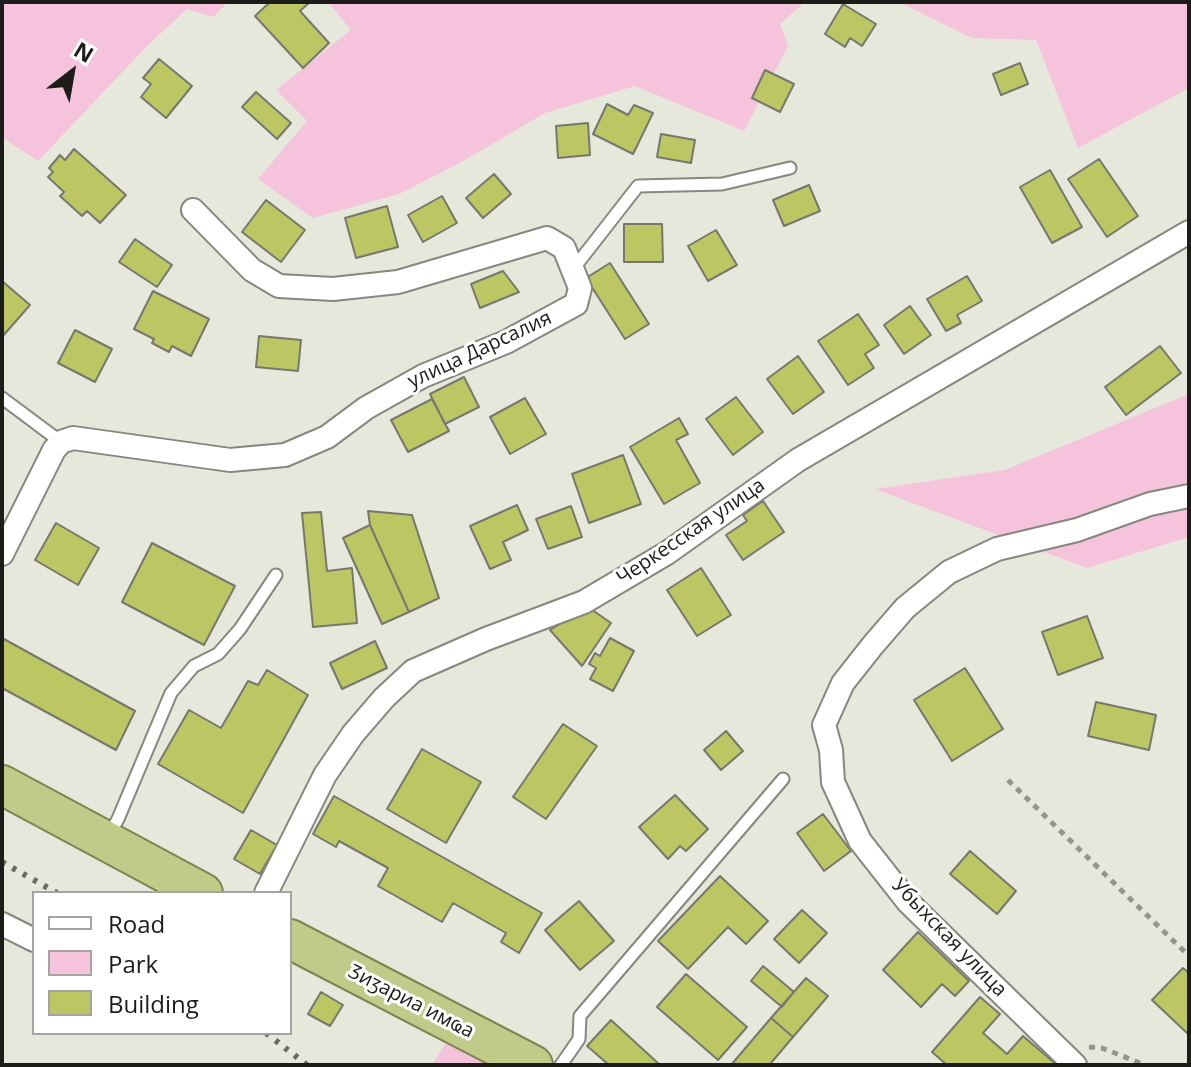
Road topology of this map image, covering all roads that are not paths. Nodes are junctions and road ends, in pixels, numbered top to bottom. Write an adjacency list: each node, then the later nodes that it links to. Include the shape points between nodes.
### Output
1 (790, 168): 4 (lane, via 722,184 638,186)
2 (193, 210): 4 (street, via 252,270 279,286 333,289 398,282 547,238 564,248)
3 (1189, 232): 14 (street, Черкесская улица, via 798,460 667,553 584,602 413,671 353,734 325,775)
4 (574, 268): 6 (street, улица Дарсалия, via 580,288 576,304 506,342 423,376 327,437 285,455 230,460 73,438)
5 (2, 398): 6 (lane)
6 (61, 442): 8 (street)
7 (1189, 496): 20 (street, Убыхская улица, via 997,549 949,572 905,608 873,645 843,683 824,725 833,782 860,841 908,902)
8 (2, 554)
9 (276, 575): 12 (lane, via 218,654 194,666 171,693)
10 (783, 779): 19 (lane, via 580,1016 579,1039)
11 (2, 785): 12 (highway)
12 (106, 841): 13 (highway)
13 (199, 891)
14 (267, 891)
15 (2, 924): 16 (street)
16 (32, 939)
17 (292, 940): 18 (highway, Ӡиӡариа имҩа)
18 (533, 1065)
19 (561, 1065)
20 (1075, 1065)

